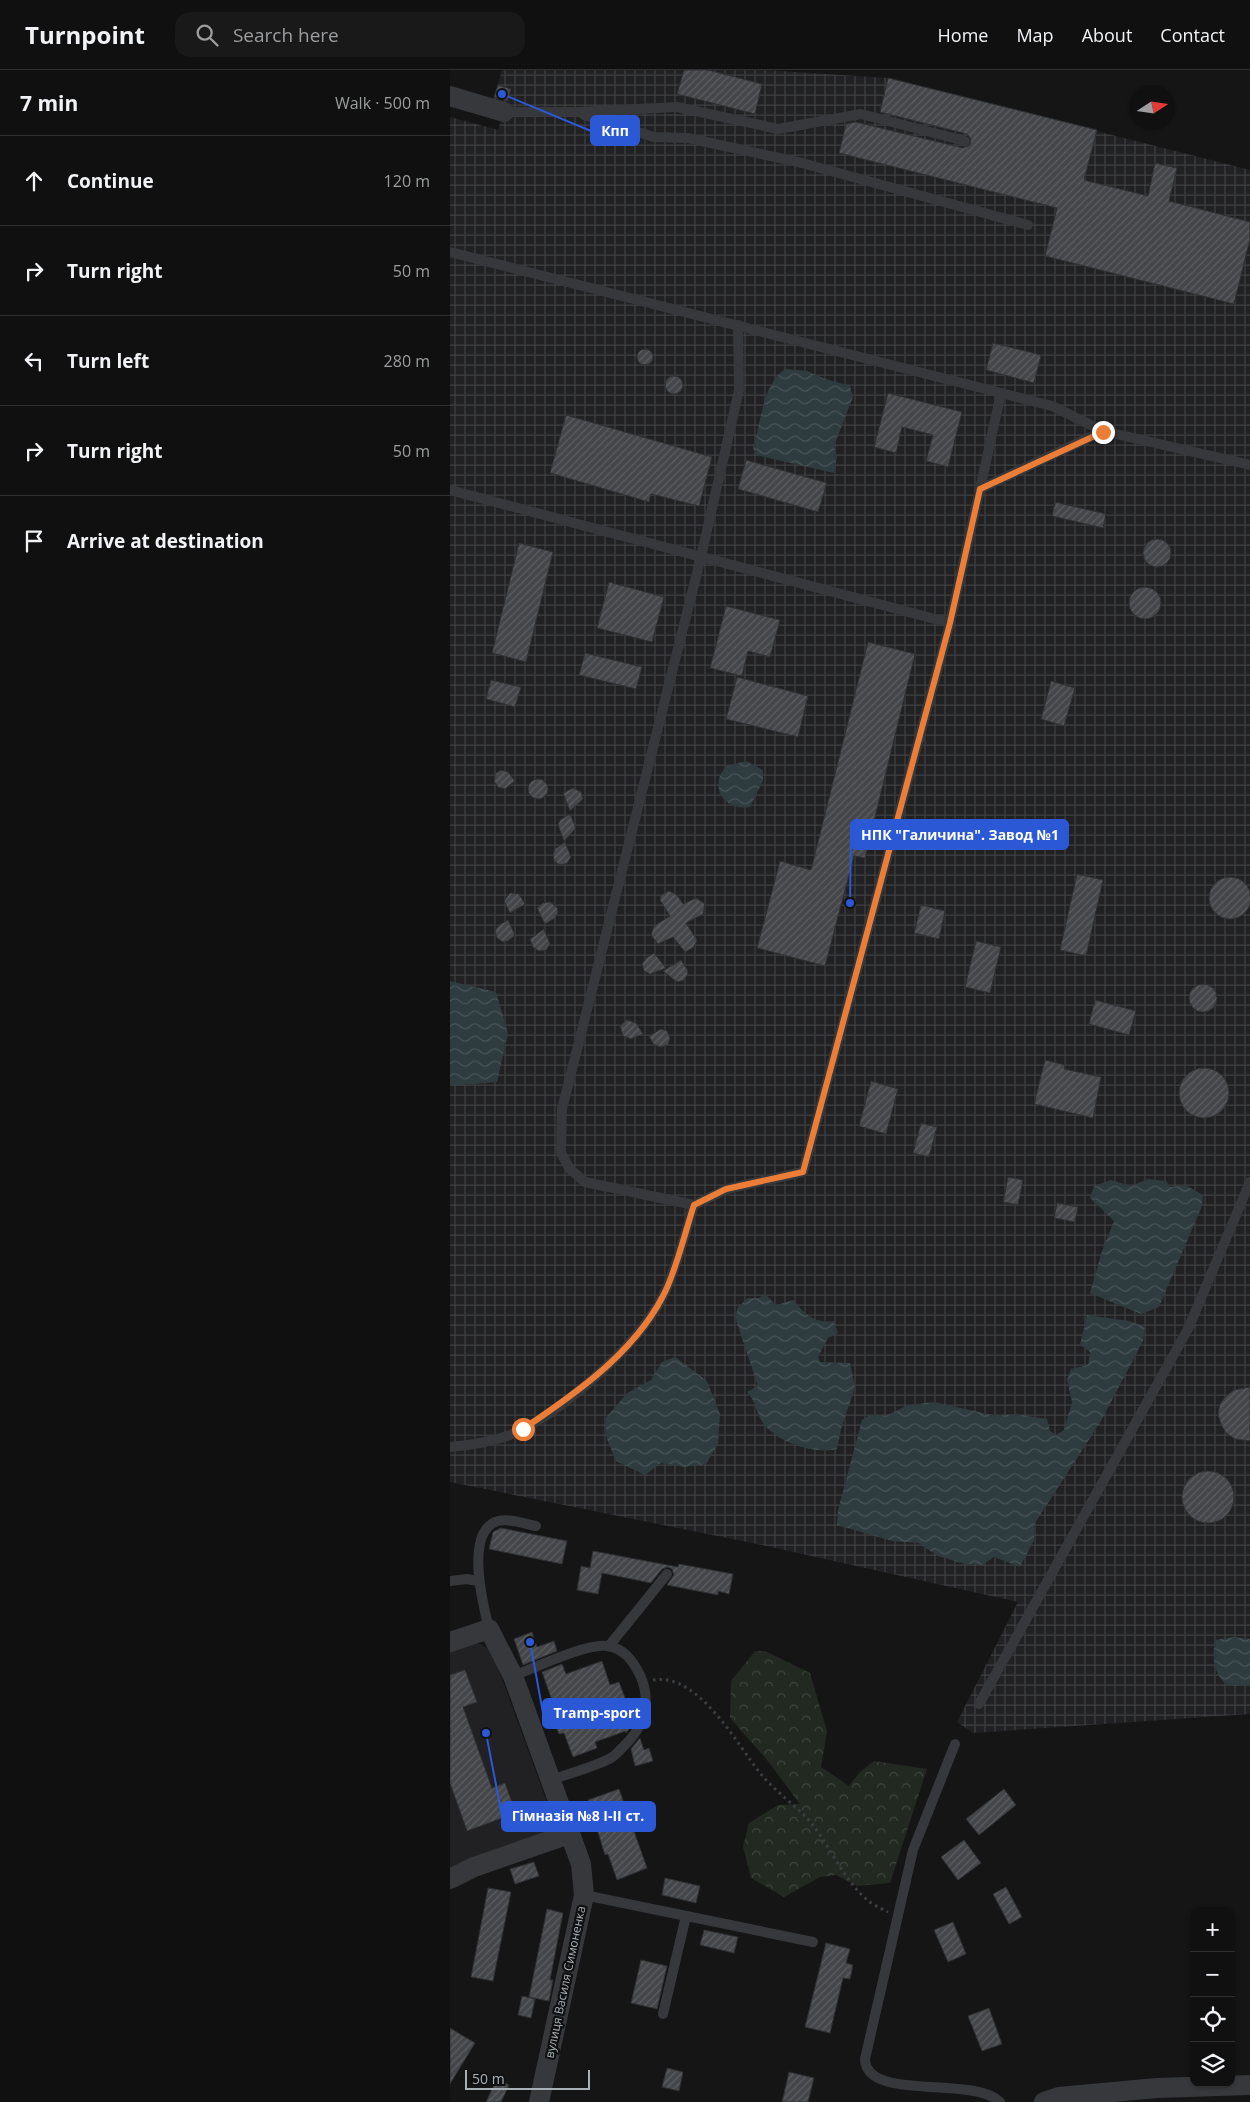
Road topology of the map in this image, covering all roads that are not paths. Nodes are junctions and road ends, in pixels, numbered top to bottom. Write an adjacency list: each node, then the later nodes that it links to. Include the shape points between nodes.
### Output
1 (450, 96): 2 (street)
2 (504, 112): 3 (lane)
3 (577, 112): 4 (lane, via 677,107 778,129 862,114); 5 (lane, via 654,137 688,138 802,163)
4 (965, 141)
5 (1028, 225)
6 (450, 252): 7 (lane)
7 (738, 325): 8 (lane); 13 (lane, via 739,390)
8 (1001, 393): 9 (lane, via 1052,406); 11 (lane)
9 (1103, 432): 10 (lane); 11 (lane)
10 (1250, 466)
11 (980, 489): 14 (lane)
12 (450, 490): 13 (lane)
13 (701, 558): 14 (lane); 16 (lane, via 562,1109 561,1153 570,1169 585,1182)
14 (950, 623): 16 (lane, via 803,1172 726,1189)
15 (1250, 1182): 26 (lane, via 1188,1329)
16 (694, 1205): 17 (lane, via 663,1296 632,1341 579,1391 523,1429 476,1445)
17 (450, 1447)
18 (536, 1526): 21 (lane, via 504,1520 487,1528 481,1538)
19 (668, 1574): 24 (lane)
20 (450, 1581): 21 (lane, via 467,1578)
21 (478, 1581): 22 (lane)
22 (489, 1629): 23 (street); 25 (street, вулиця Василя Симоненка)
23 (450, 1642)
24 (609, 1646): 25 (lane, via 583,1650); 28 (lane, via 622,1651 634,1662 643,1682 645,1714 642,1725 610,1759)
25 (513, 1676): 28 (street, вулиця Василя Симоненка)
26 (980, 1704)
27 (954, 1744): 37 (lane, via 913,1850 865,2070 871,2079 889,2088 976,2094)
28 (551, 1780): 29 (street, вулиця Василя Симоненка)
29 (569, 1834): 30 (street, via 474,1867); 31 (street, вулиця Василя Симоненка, via 581,1864)
30 (450, 1880)
31 (584, 1895): 32 (lane); 36 (street, вулиця Василя Симоненка)
32 (686, 1916): 33 (lane); 34 (lane)
33 (813, 1942)
34 (664, 2014)
35 (1250, 2085): 38 (street, via 1157,2088 1059,2097)
36 (539, 2102)
37 (1000, 2102)
38 (1044, 2102)

